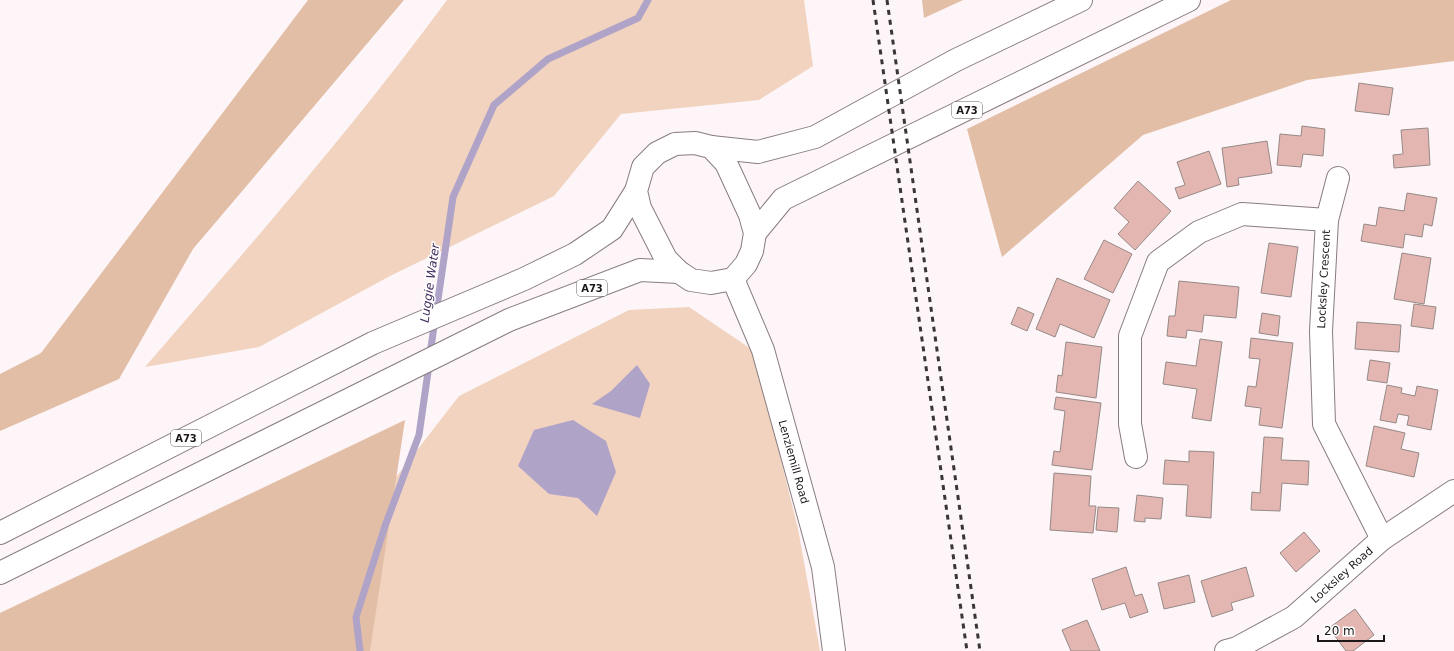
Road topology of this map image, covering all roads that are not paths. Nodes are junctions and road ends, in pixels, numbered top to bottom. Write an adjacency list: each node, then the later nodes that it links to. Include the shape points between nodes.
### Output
1 (1082, 0): 3 (main road, A73, via 956,60 815,137 758,152)
2 (1189, 0): 7 (main road, A73, via 783,199)
3 (711, 147): 5 (main road, A73, via 695,143 675,144 657,153 643,167); 7 (main road, A73, via 726,163 750,215)
4 (1338, 178): 6 (main road)
5 (636, 191): 8 (main road, A73, via 640,208 666,258); 12 (main road, A73, via 612,229 575,254 524,279 373,343)
6 (1327, 220): 10 (main road, Locksley Crescent, via 1242,214 1199,232 1158,262 1130,336 1130,424); 13 (main road, Locksley Crescent, via 1321,331 1324,424)
7 (755, 233): 9 (main road, A73, via 752,251)
8 (679, 272): 9 (main road, A73, via 691,280 711,283); 14 (main road, A73, via 640,270 509,320)
9 (733, 279): 15 (main road, Lenziemill Road, via 763,350 821,559)
10 (1136, 457)
11 (1454, 491): 13 (main road, Locksley Road)
12 (0, 533)
13 (1382, 539): 16 (main road, Locksley Road, via 1294,617 1237,648)
14 (0, 573)
15 (834, 651)
16 (1226, 651)

